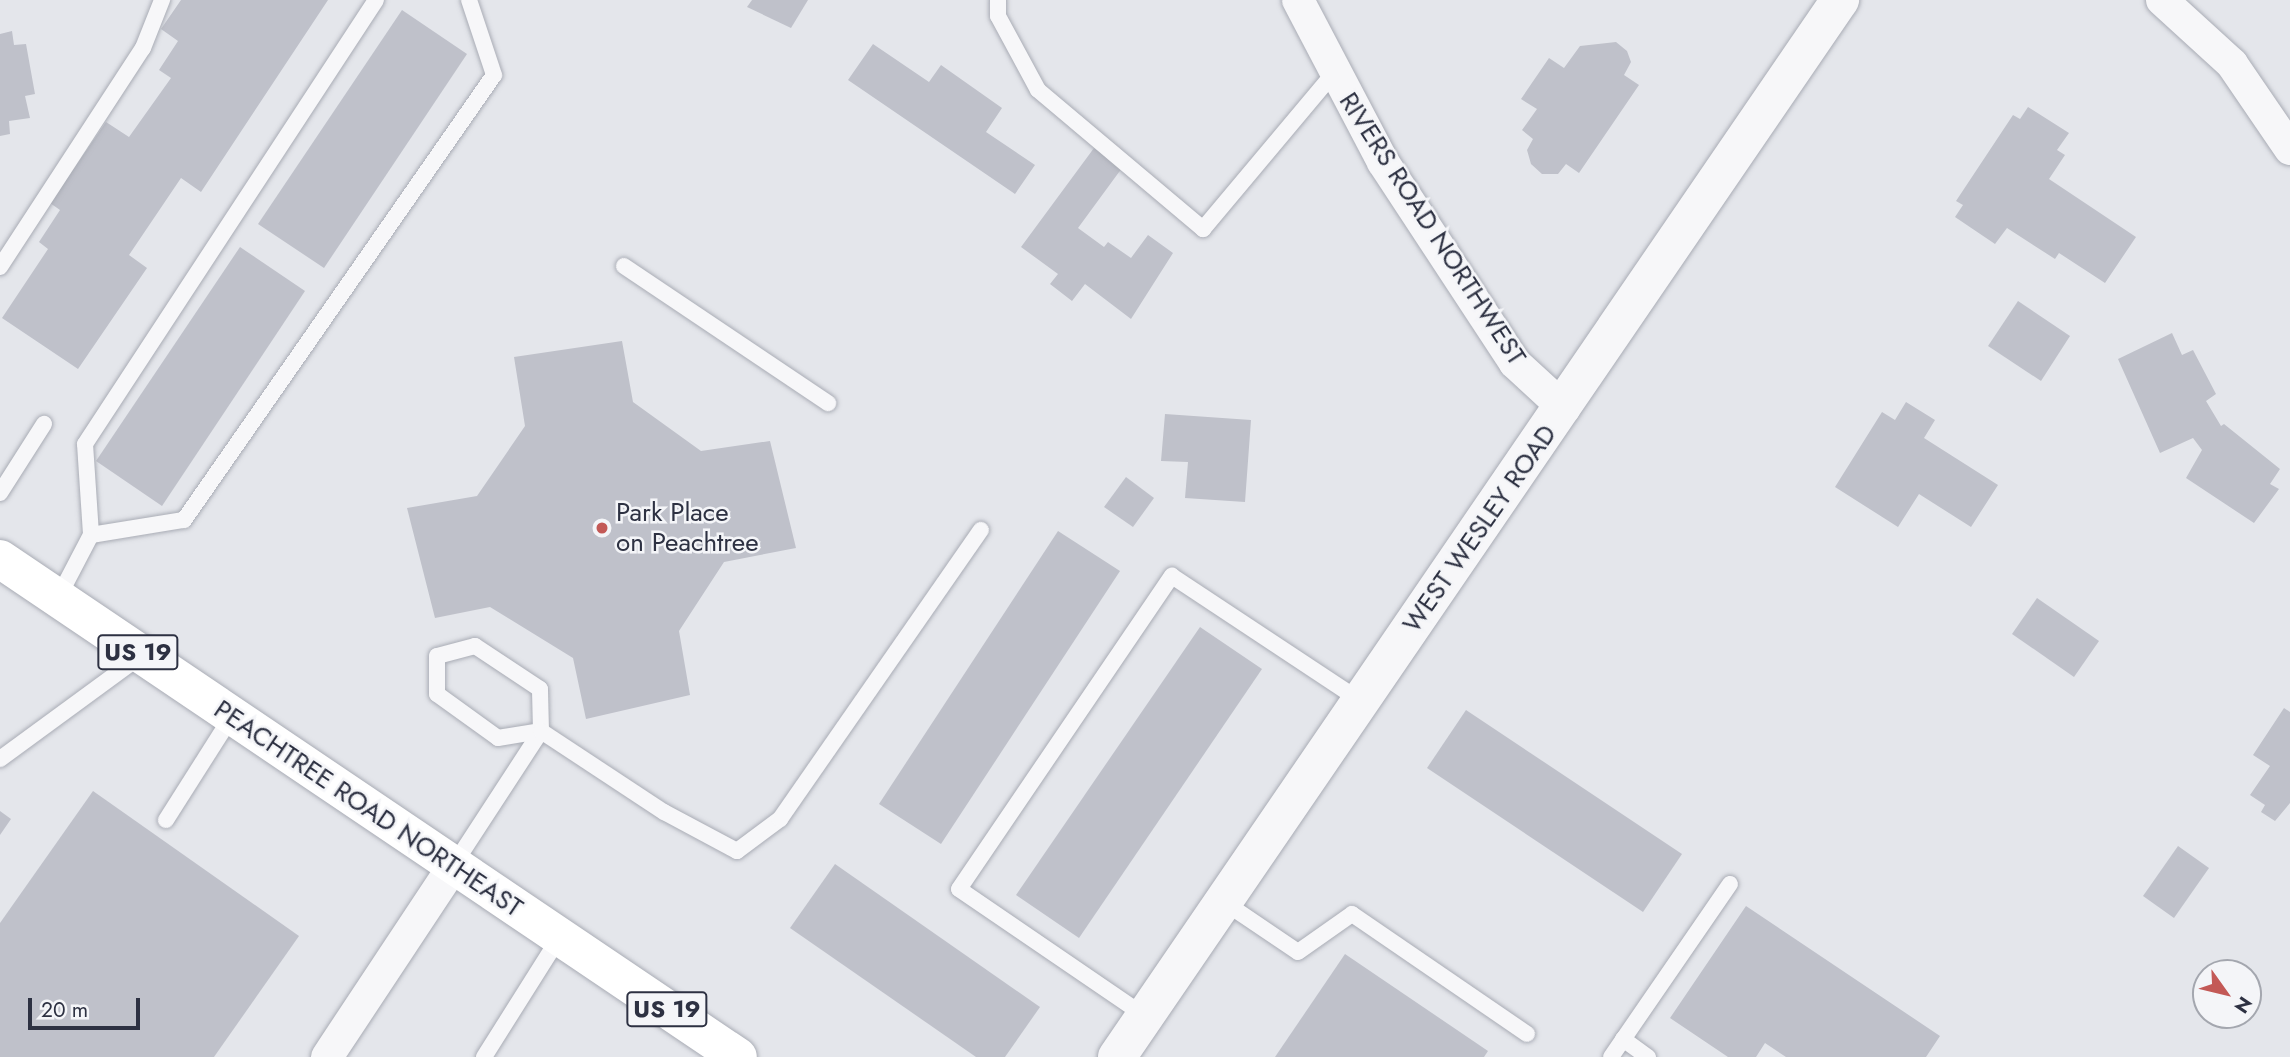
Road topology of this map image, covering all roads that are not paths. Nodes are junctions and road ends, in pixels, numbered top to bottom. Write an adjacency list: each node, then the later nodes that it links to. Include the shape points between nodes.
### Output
1 (162, 0): 11 (lane, via 136,60)
2 (376, 0): 17 (lane, via 85,444)
3 (469, 0): 17 (lane, via 494,75 184,520)
4 (998, 0): 8 (lane, via 998,16 1038,90 1203,229)
5 (1298, 0): 8 (street, RIVERS ROAD NORTHWEST)
6 (1840, 0): 13 (street, WEST WESLEY ROAD)
7 (2162, 0): 9 (street, via 2232,64)
8 (1334, 73): 13 (street, RIVERS ROAD NORTHWEST, via 1383,162 1515,363)
9 (2290, 149)
10 (624, 266): 12 (lane)
11 (0, 267)
12 (828, 403)
13 (1564, 408): 21 (street, WEST WESLEY ROAD)
14 (44, 424): 15 (lane)
15 (0, 493)
16 (981, 530): 23 (lane, via 780,819 737,851 664,812)
17 (91, 535): 19 (lane)
18 (0, 559): 19 (highway, PEACHTREE ROAD NORTHEAST / US 19)
19 (58, 598): 20 (highway, PEACHTREE ROAD NORTHEAST / US 19)
20 (142, 655): 22 (highway, PEACHTREE ROAD NORTHEAST / US 19); 24 (lane)
21 (1361, 701): 28 (street, WEST WESLEY ROAD); 30 (lane, via 1172,576 959,890)
22 (232, 716): 25 (lane); 26 (highway, PEACHTREE ROAD NORTHEAST / US 19)
23 (541, 731): 23 (lane, via 540,689 475,646 437,656 437,694 498,738); 26 (lane)
24 (3, 752)
25 (166, 820)
26 (452, 868): 29 (highway, PEACHTREE ROAD NORTHEAST / US 19); 33 (street)
27 (1730, 884): 32 (lane)
28 (1224, 902): 30 (street, WEST WESLEY ROAD); 31 (lane, via 1298,953 1352,914)
29 (559, 938): 34 (lane); 35 (highway, PEACHTREE ROAD NORTHEAST / US 19)
30 (1145, 1017): 36 (street, WEST WESLEY ROAD)
31 (1527, 1034)
32 (1623, 1039): 37 (lane); 38 (lane)
33 (327, 1057)
34 (484, 1057)
35 (738, 1057)
36 (1117, 1057)
37 (1611, 1057)
38 (1648, 1057)

